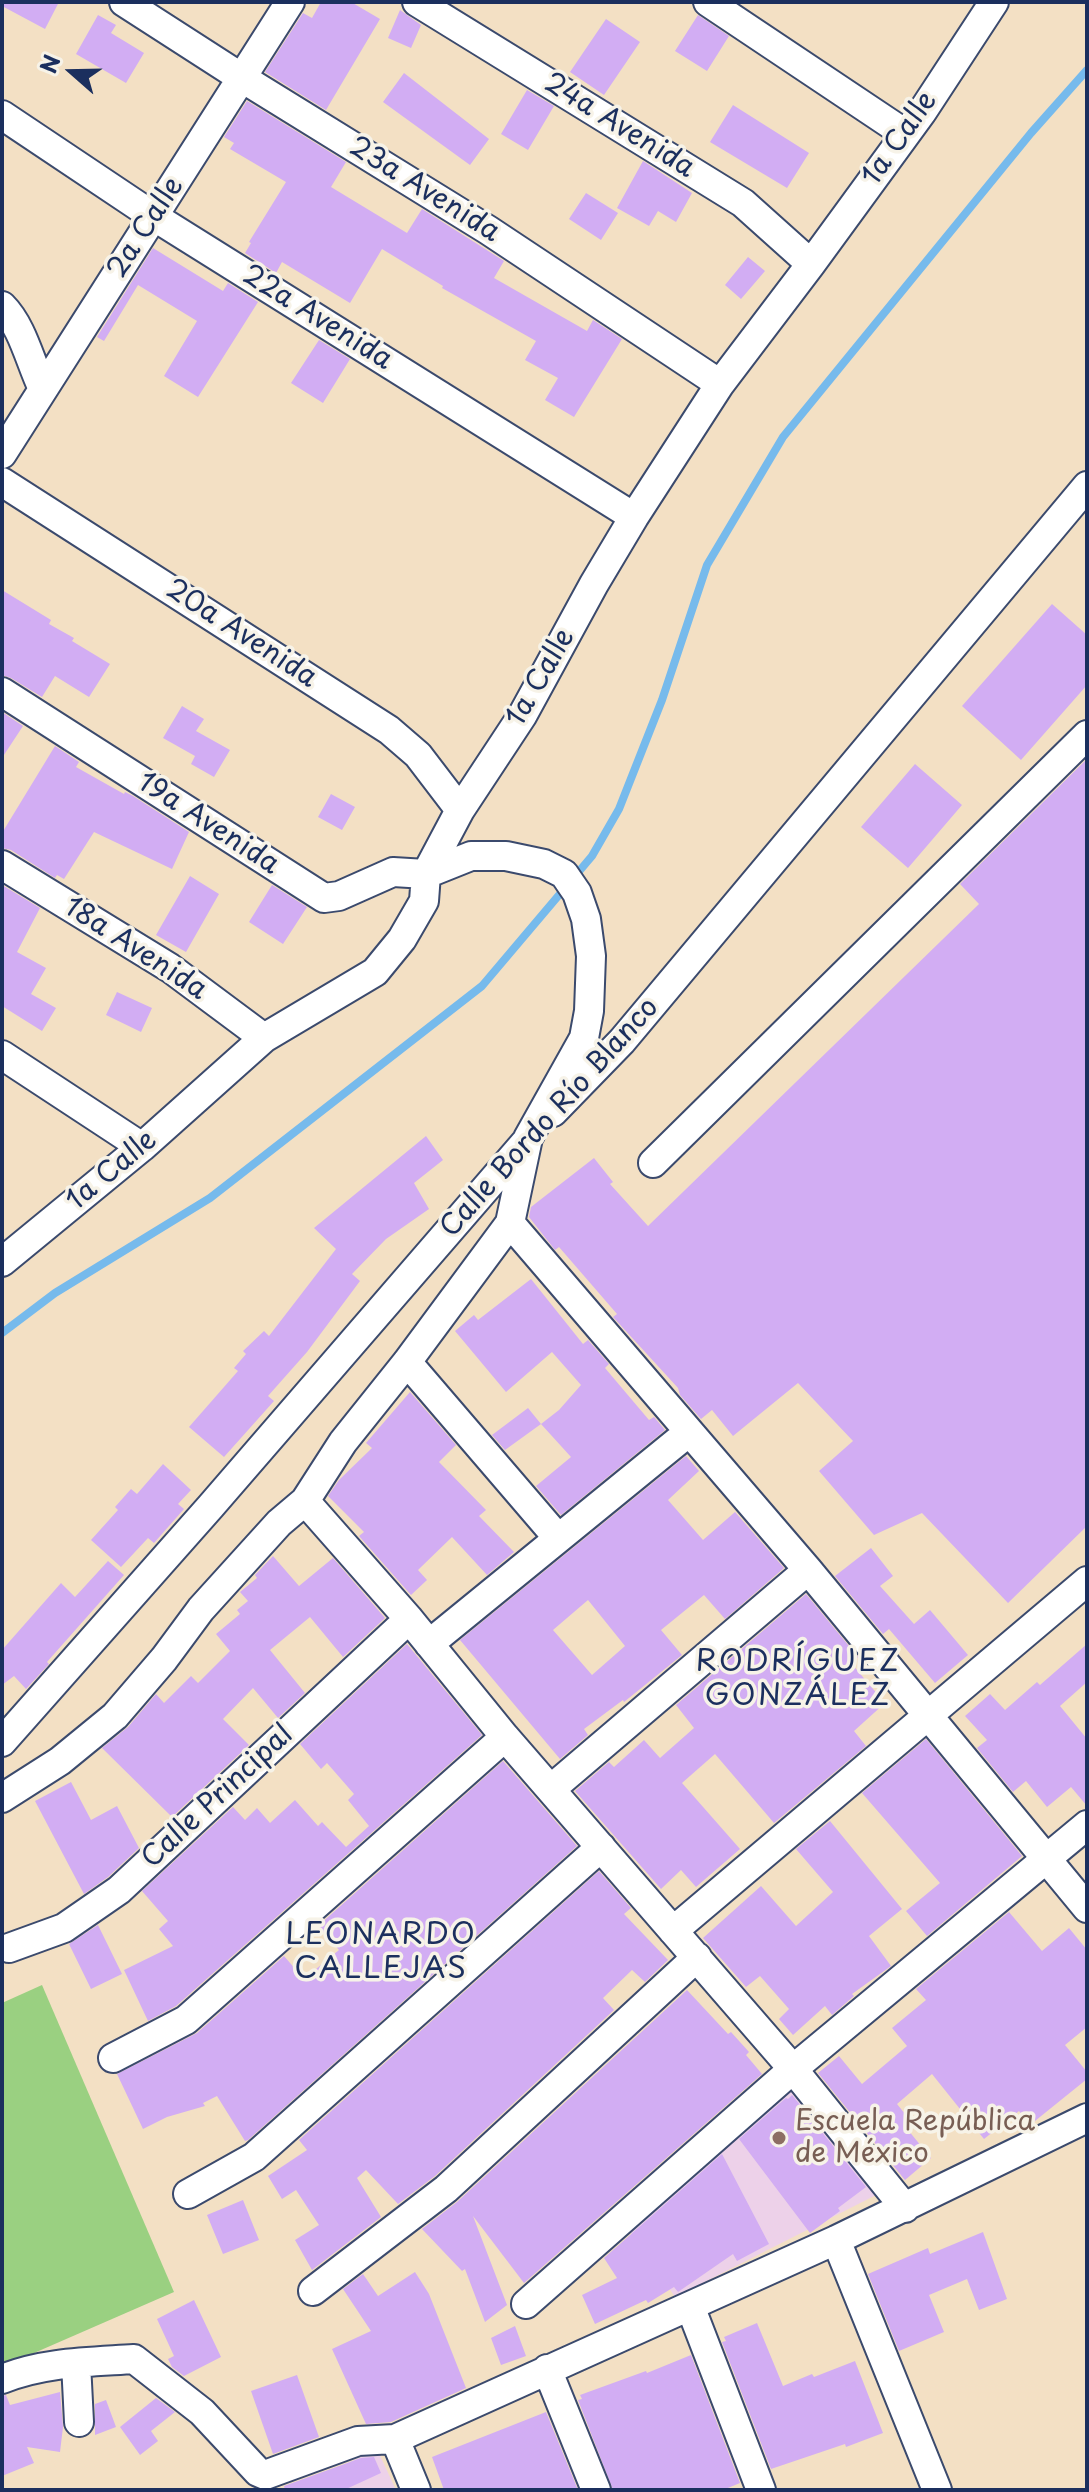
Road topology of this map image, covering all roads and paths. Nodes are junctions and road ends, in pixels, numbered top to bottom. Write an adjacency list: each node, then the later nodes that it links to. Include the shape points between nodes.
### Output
1 (124, 2): 6 (street, 23a Avenida)
2 (290, 2): 6 (street, 2a Calle)
3 (417, 2): 10 (street, 24a Avenida, via 743,203)
4 (708, 2): 8 (street)
5 (994, 2): 8 (street, 1a Calle)
6 (242, 78): 9 (street, 2a Calle); 12 (street, 23a Avenida, via 488,230)
7 (2, 115): 9 (street, 22a Avenida)
8 (904, 133): 10 (street, 1a Calle)
9 (153, 216): 13 (street, 2a Calle); 17 (street, 22a Avenida)
10 (811, 264): 12 (street, 1a Calle)
11 (2, 306): 13 (street, via 23,338)
12 (720, 384): 17 (street, 1a Calle)
13 (43, 389): 14 (street, 2a Calle)
14 (2, 454)
15 (2, 482): 20 (street, 20a Avenida, via 389,730 418,755)
16 (1087, 486): 25 (street, Calle Bordo Río Blanco, via 622,1041)
17 (634, 517): 20 (street, 1a Calle, via 522,716)
18 (2, 692): 22 (street, 19a Avenida, via 324,898 393,872)
19 (1087, 735): 27 (street)
20 (460, 810): 22 (street, 1a Calle)
21 (2, 865): 23 (street, 18a Avenida, via 170,968)
22 (426, 874): 23 (street, 1a Calle, via 424,901 375,972); 25 (street, via 471,856 506,856 564,874 577,893 591,956 584,1038)
23 (264, 1038): 26 (street, 1a Calle)
24 (2, 1055): 26 (street)
25 (528, 1138): 28 (street); 40 (street, Calle Bordo Río Blanco)
26 (142, 1147): 29 (street, 1a Calle)
27 (653, 1163)
28 (510, 1223): 30 (street); 31 (street)
29 (2, 1262)
30 (407, 1362): 32 (street, via 343,1442); 33 (street)
31 (689, 1432): 33 (street); 34 (street)
32 (305, 1501): 36 (street); 42 (street, via 201,1609 115,1716 60,1761)
33 (558, 1538): 37 (street)
34 (808, 1570): 38 (street); 41 (street)
35 (1087, 1581): 38 (street)
36 (409, 1619): 37 (street); 48 (street, Calle Principal, via 119,1890 64,1928)
37 (429, 1644): 39 (street)
38 (929, 1714): 45 (street); 47 (street)
39 (505, 1737): 41 (street); 50 (street, via 186,2020)
40 (2, 1742)
41 (551, 1789): 44 (street)
42 (2, 1798)
43 (1087, 1825): 45 (street)
44 (601, 1847): 47 (street); 53 (street, via 254,2157)
45 (1048, 1859): 46 (street); 51 (street)
46 (1087, 1908)
47 (673, 1931): 49 (street)
48 (9, 1948)
49 (697, 1957): 51 (street); 56 (street, via 446,2189)
50 (113, 2058)
51 (793, 2069): 54 (street); 57 (street)
52 (1087, 2118): 54 (street)
53 (188, 2194)
54 (905, 2208): 55 (street)
55 (836, 2240): 58 (street); 67 (street)
56 (313, 2291)
57 (526, 2304)
58 (690, 2306): 60 (street); 66 (street)
59 (76, 2363): 61 (street); 62 (street); 63 (street, via 134,2359 202,2412 265,2475 358,2441)
60 (547, 2369): 63 (street); 65 (street)
61 (2, 2379)
62 (79, 2422)
63 (395, 2439): 64 (street)
64 (416, 2490)
65 (596, 2490)
66 (761, 2490)
67 (937, 2490)

